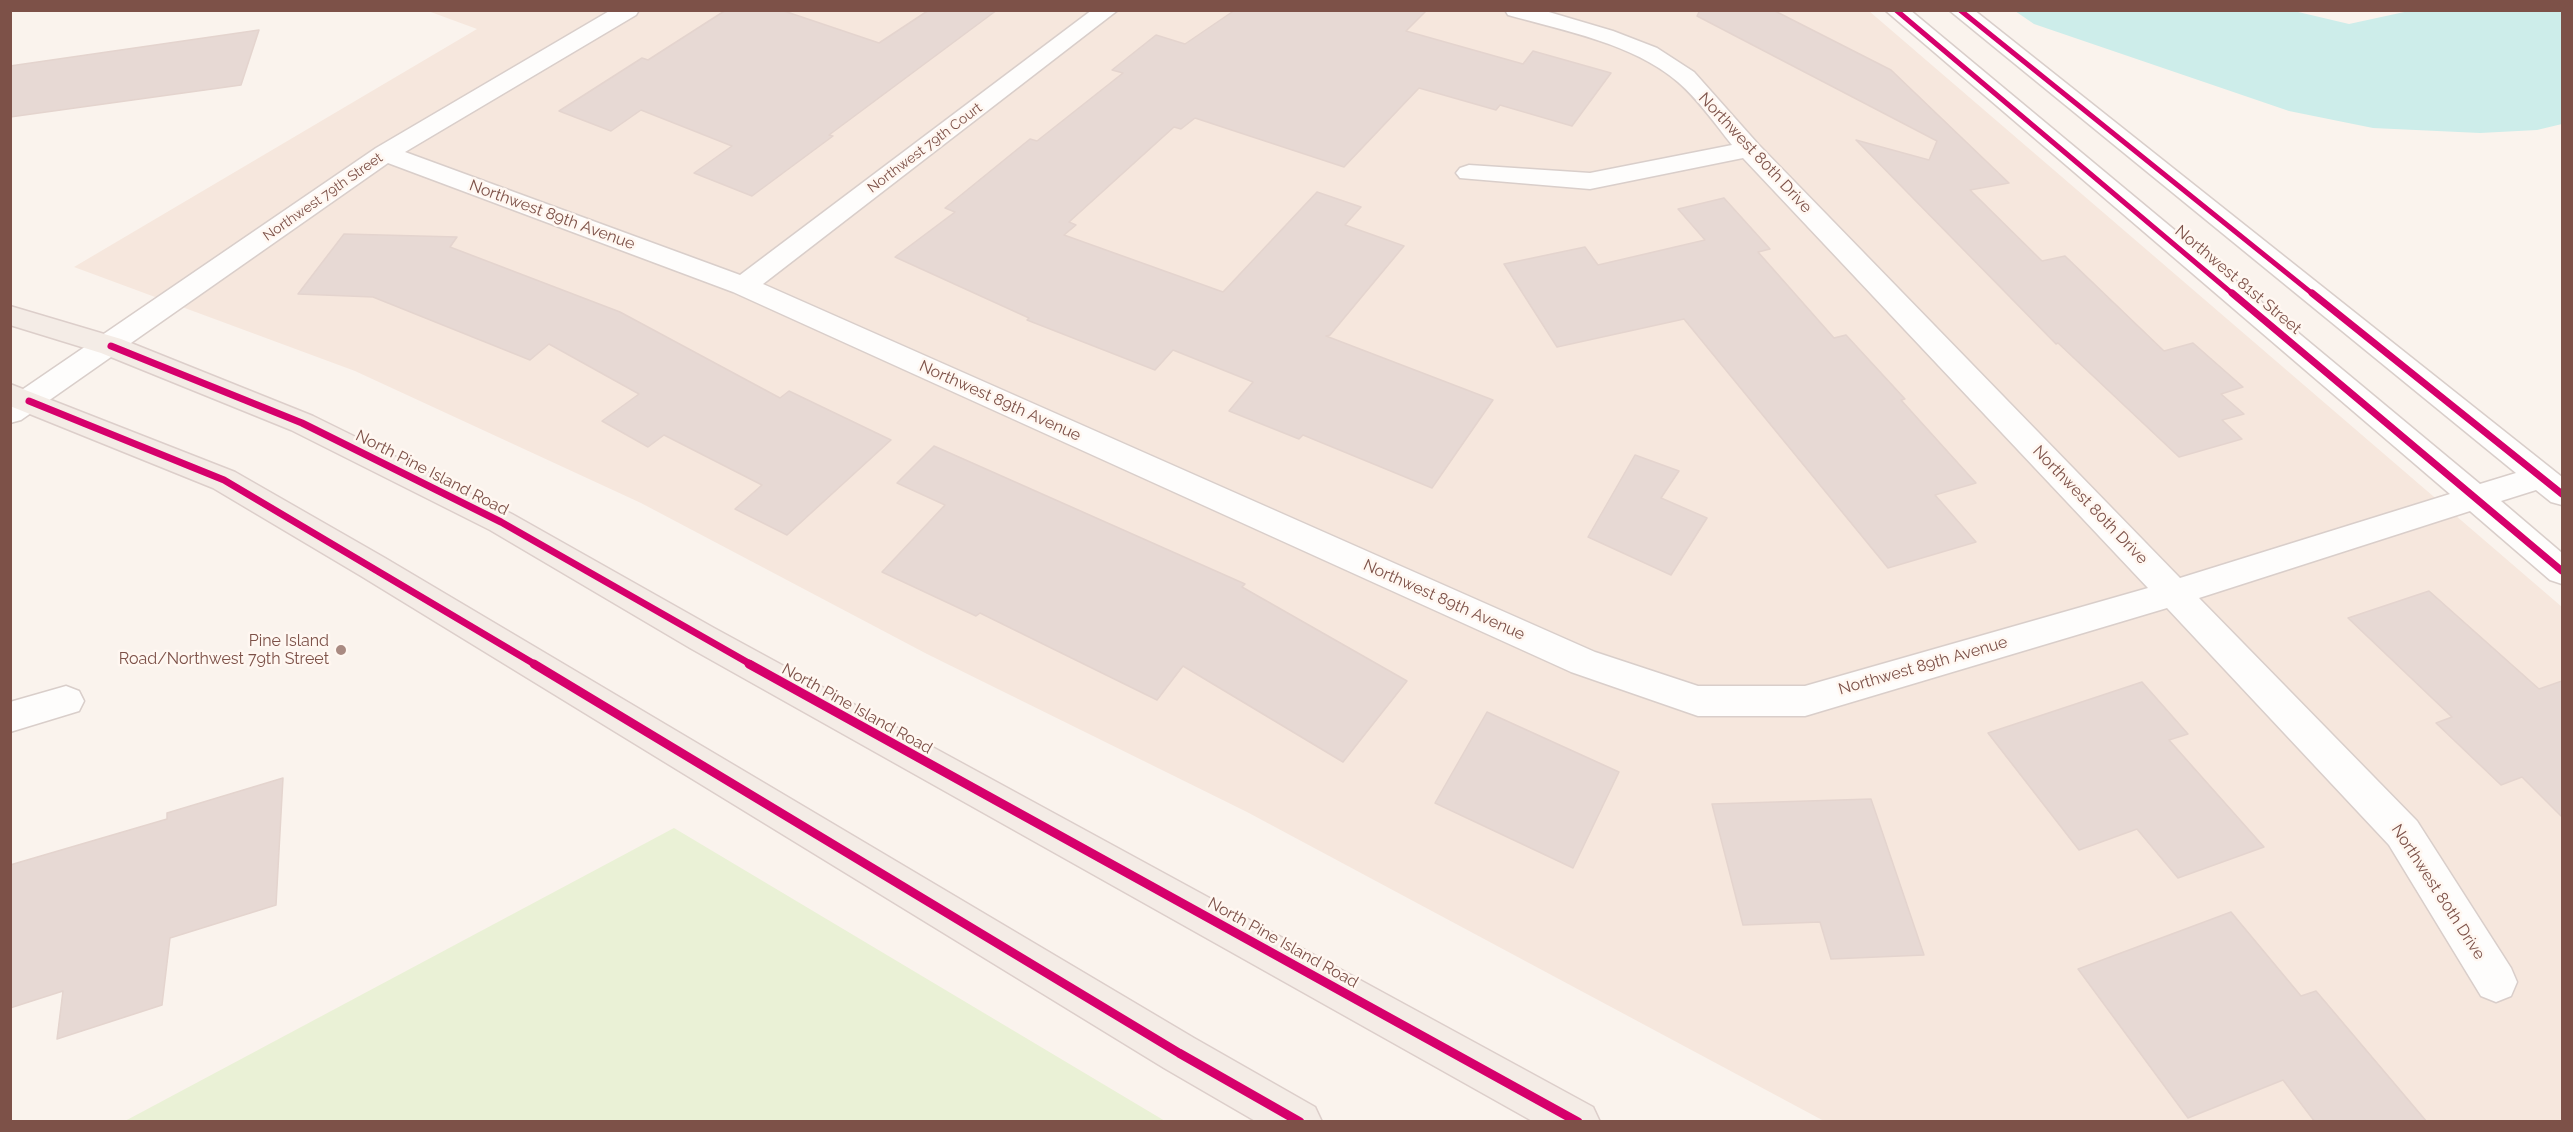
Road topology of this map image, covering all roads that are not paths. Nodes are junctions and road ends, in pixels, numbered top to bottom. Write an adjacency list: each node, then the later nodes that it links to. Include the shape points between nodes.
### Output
1 (628, 10): 7 (street, Northwest 79th Street)
2 (1107, 10): 9 (street, Northwest 79th Court)
3 (1516, 10): 6 (street, Northwest 80th Drive, via 1652,54 1686,78)
4 (1896, 10): 14 (street, Northwest 81st Street)
5 (1960, 10): 13 (street)
6 (1749, 149): 8 (street, via 1590,181); 16 (street, Northwest 80th Drive)
7 (385, 153): 9 (street, Northwest 89th Avenue); 11 (street, Northwest 79th Street)
8 (1469, 173)
9 (743, 286): 16 (street, Northwest 89th Avenue, via 1583,662 1698,701 1805,701)
10 (10, 315): 11 (main road, North Pine Island Road)
11 (111, 346): 12 (street, Northwest 79th Street); 21 (main road, North Pine Island Road, via 302,423 501,522 702,638)
12 (17, 403): 20 (main road, via 225,480)
13 (2552, 486): 14 (street, Northwest 89th Avenue)
14 (2475, 498): 15 (street, Northwest 81st Street); 16 (street, Northwest 89th Avenue)
15 (2562, 571)
16 (2174, 593): 19 (street, Northwest 80th Drive, via 2403,833)
17 (66, 701): 18 (street)
18 (10, 717)
19 (2496, 982)
20 (1300, 1122)
21 (1578, 1122)

